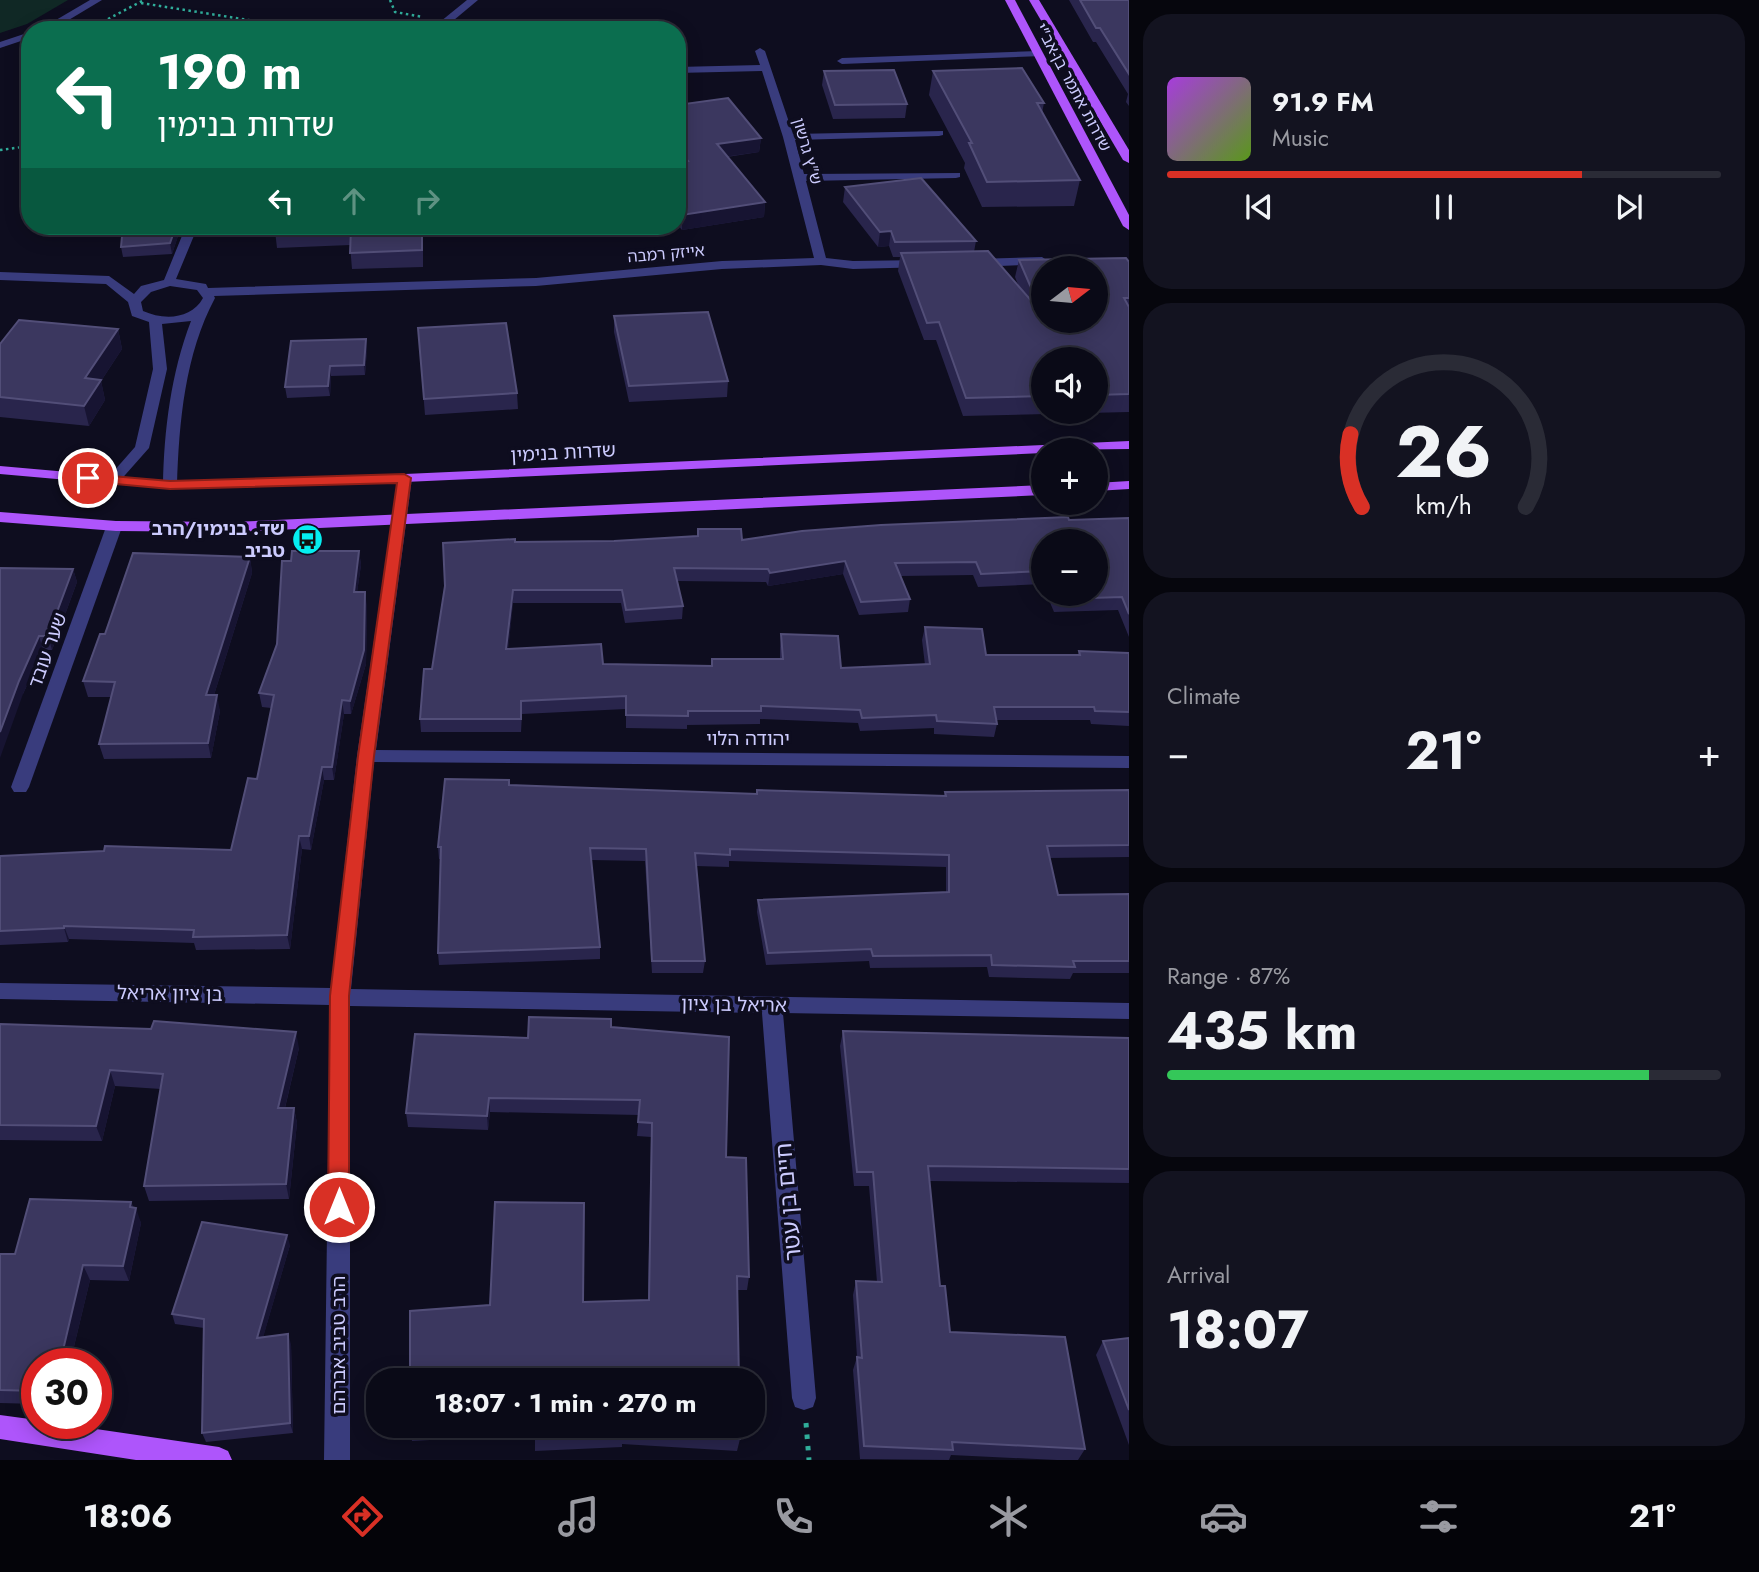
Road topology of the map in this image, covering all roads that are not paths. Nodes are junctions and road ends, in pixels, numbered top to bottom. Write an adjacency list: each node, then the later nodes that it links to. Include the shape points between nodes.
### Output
1 (97, 0): 5 (street)
2 (473, 0): 6 (street)
3 (1010, 0): 10 (main road, שדרות אתמר בן-אב"י)
4 (1034, 0): 16 (main road)
5 (60, 21)
6 (448, 21)
7 (21, 38): 8 (street)
8 (0, 46)
9 (760, 51): 12 (street, ש"ץ גרשון)
10 (1038, 54): 11 (street); 19 (main road, שדרות אתמר בן-אב"י)
11 (842, 61)
12 (766, 68): 13 (street); 15 (street, ש"ץ גרשון)
13 (686, 70)
14 (939, 133): 15 (street)
15 (789, 137): 18 (street, ש"ץ גרשון)
16 (1129, 160)
17 (956, 175): 18 (street)
18 (799, 178): 21 (street, ש"ץ גרשון)
19 (1129, 226)
20 (188, 235): 26 (street)
21 (821, 261): 24 (street, אייזק רמבה); 27 (street, אייזק רמבה, via 536,282)
22 (1031, 262): 23 (street)
23 (963, 263)
24 (936, 264)
25 (0, 276): 28 (street, via 109,280)
26 (169, 282): 27 (street, אייזק רמבה, via 192,284); 28 (street, via 146,289)
27 (207, 292): 29 (street, via 209,298)
28 (134, 301): 30 (street, via 137,313)
29 (201, 311): 30 (street, via 180,320); 35 (street, via 191,333 170,449)
30 (155, 320): 34 (street, via 160,369 142,448)
31 (1129, 445): 33 (main road, שדרות בנימין)
32 (0, 470): 34 (main road, שדרות בנימין)
33 (404, 478): 35 (main road, שדרות בנימין); 40 (street, הרב טביב אברהם)
34 (113, 480): 35 (main road, שדרות בנימין)
35 (170, 485)
36 (1129, 485): 37 (main road)
37 (1108, 486)
38 (1031, 491): 40 (main road)
39 (0, 517): 41 (main road)
40 (398, 520): 41 (main road); 42 (street, הרב טביב אברהם)
41 (114, 527): 44 (street, שער עובד)
42 (366, 756): 43 (street, יהודה הלוי); 46 (street, הרב טביב אברהם)
43 (1129, 762)
44 (20, 787)
45 (0, 991): 46 (street, בן ציון אריאל)
46 (340, 996): 47 (street, אריאל בן ציון); 52 (street, הרב טביב אברהם)
47 (772, 1005): 48 (street, אריאל בן ציון); 49 (street, חיים בן עטר)
48 (1129, 1011)
49 (804, 1398)
50 (0, 1427): 51 (main road)
51 (219, 1460)
52 (337, 1460)

